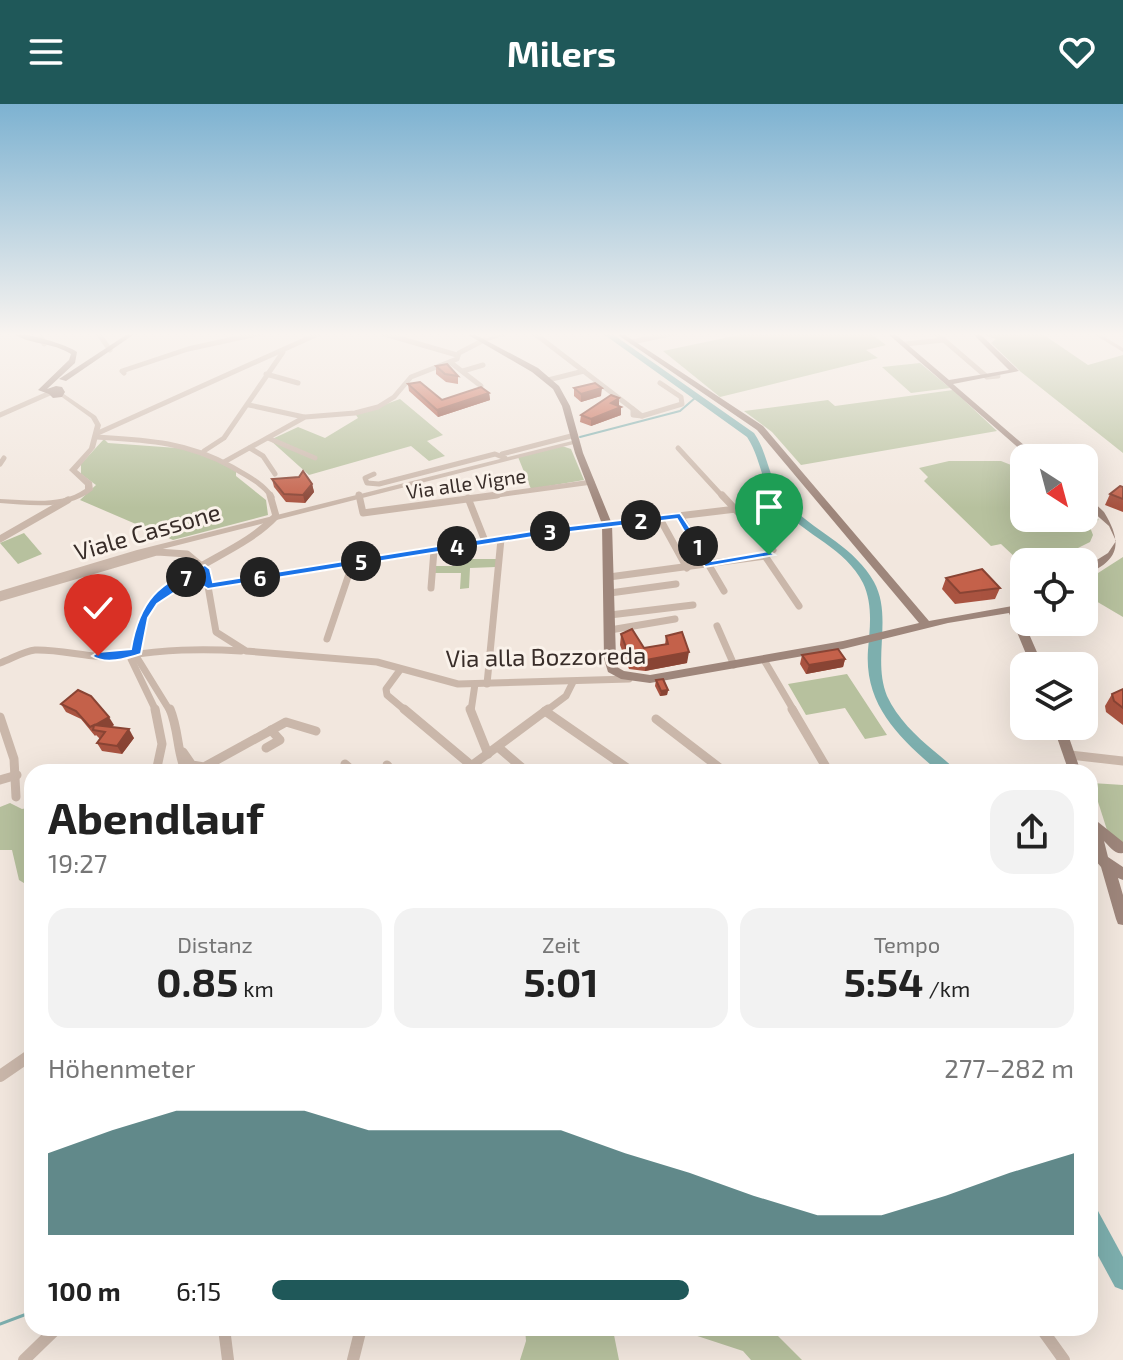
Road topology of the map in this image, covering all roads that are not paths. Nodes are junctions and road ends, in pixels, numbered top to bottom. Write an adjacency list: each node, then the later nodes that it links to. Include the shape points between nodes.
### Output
1 (55, 392): 11 (street); 13 (street, via 94,417)
2 (192, 392): 13 (street)
3 (256, 392): 10 (street)
4 (399, 392): 12 (street, via 378,407)
5 (556, 392): 15 (main road)
6 (611, 392): 7 (street, via 633,409 633,415 642,416 682,404)
7 (673, 392)
8 (706, 392): 60 (main road, via 760,428)
9 (961, 392): 16 (main road)
10 (249, 405): 12 (street); 19 (street, via 224,438)
11 (0, 415)
12 (305, 417): 14 (street)
13 (98, 435): 19 (street, via 167,441); 28 (street, via 73,470 90,488)
14 (268, 438): 17 (street); 21 (street)
15 (575, 438): 20 (street); 25 (main road)
16 (1019, 444)
17 (250, 448): 22 (street); 23 (street)
18 (678, 448): 30 (street)
19 (204, 451): 22 (street)
20 (504, 456): 24 (street, via 379,484 366,482); 26 (street)
21 (315, 458)
22 (224, 462): 32 (street, via 269,490)
23 (275, 474)
24 (374, 474)
25 (592, 482): 27 (street, Via alle Vigne); 37 (main road)
26 (359, 495): 27 (street, Via alle Vigne, via 363,513); 32 (street)
27 (468, 498): 40 (street)
28 (68, 500): 29 (street); 38 (street)
29 (0, 501)
30 (736, 509): 33 (street); 42 (street, via 774,547)
31 (1098, 511): 35 (main road)
32 (276, 516): 47 (street, via 243,548); 54 (street, Viale Cassone)
33 (680, 516): 34 (street); 45 (street)
34 (660, 519): 37 (street); 46 (street)
35 (1107, 519): 36 (main road); 44 (main road, via 1120,535 1119,547)
36 (1123, 519)
37 (607, 524): 39 (street); 48 (main road)
38 (0, 539)
39 (501, 539): 40 (street); 73 (street)
40 (485, 541): 41 (street)
41 (434, 550): 43 (street); 51 (street)
42 (765, 556): 45 (street); 56 (street)
43 (353, 562): 50 (street); 63 (street)
44 (1098, 562)
45 (709, 565): 46 (street); 52 (street)
46 (687, 568): 48 (street)
47 (205, 569): 50 (street); 54 (street, via 187,554 157,552); 65 (street, via 153,602 142,618)
48 (609, 577): 53 (main road)
49 (676, 584): 53 (street)
50 (208, 586): 64 (street, via 216,632)
51 (431, 588)
52 (724, 591)
53 (610, 593): 58 (main road)
54 (0, 596)
55 (693, 605): 58 (street)
56 (799, 606)
57 (1010, 610): 60 (main road, Via alla Bozzoreda)
58 (610, 615): 62 (main road)
59 (675, 619): 62 (street)
60 (926, 625): 66 (main road, Via alla Bozzoreda)
61 (717, 626): 68 (street)
62 (610, 630): 70 (main road)
63 (327, 639)
64 (246, 651): 65 (street, Via alla Bozzoreda, via 185,647); 69 (street, Via alla Bozzoreda, via 377,662)
65 (136, 654): 67 (street, Via alla Bozzoreda, via 32,650); 82 (street, via 174,719); 86 (street, via 131,659 154,705)
66 (764, 660): 68 (main road, Via alla Bozzoreda); 95 (street)
67 (0, 663)
68 (734, 665): 70 (main road, Via alla Bozzoreda, via 650,679)
69 (400, 670): 72 (street, Via alla Bozzoreda); 90 (street, via 387,695)
70 (609, 677): 71 (street, Via alla Bozzoreda)
71 (573, 682): 73 (street, Via alla Bozzoreda); 74 (street, via 566,696)
72 (475, 684): 73 (street, Via alla Bozzoreda); 83 (street, via 470,708)
73 (487, 684)
74 (545, 711): 80 (street); 93 (street)
75 (0, 717): 97 (street)
76 (656, 719): 94 (street)
77 (271, 730): 78 (street, via 286,722); 81 (street, via 280,740); 89 (street)
78 (316, 731)
79 (1064, 740): 84 (main road)
80 (498, 747): 83 (street); 92 (street)
81 (266, 748)
82 (183, 752): 87 (street); 88 (street)
83 (488, 754): 91 (street)
84 (1070, 755): 85 (street); 96 (main road)
85 (1123, 761)
86 (159, 764)
87 (182, 764)
88 (191, 764)
89 (209, 764)
90 (470, 764)
91 (475, 764)
92 (518, 764)
93 (621, 764)
94 (715, 764)
95 (821, 764)
96 (1073, 764)
97 (17, 775): 98 (street); 99 (street)
98 (0, 780)
99 (16, 797)
100 (1098, 826): 102 (main road)
101 (1098, 839): 103 (main road)
102 (1122, 849): 103 (main road)
103 (1102, 852): 104 (main road)
104 (1108, 867): 105 (main road); 106 (main road)
105 (1123, 874)
106 (1123, 919)
107 (24, 1060): 108 (street)
108 (0, 1076)
109 (49, 1336): 113 (street)
110 (225, 1336): 114 (street)
111 (359, 1336): 115 (street)
112 (1047, 1336): 116 (street)
113 (24, 1360)
114 (228, 1360)
115 (353, 1360)
116 (1064, 1360)

